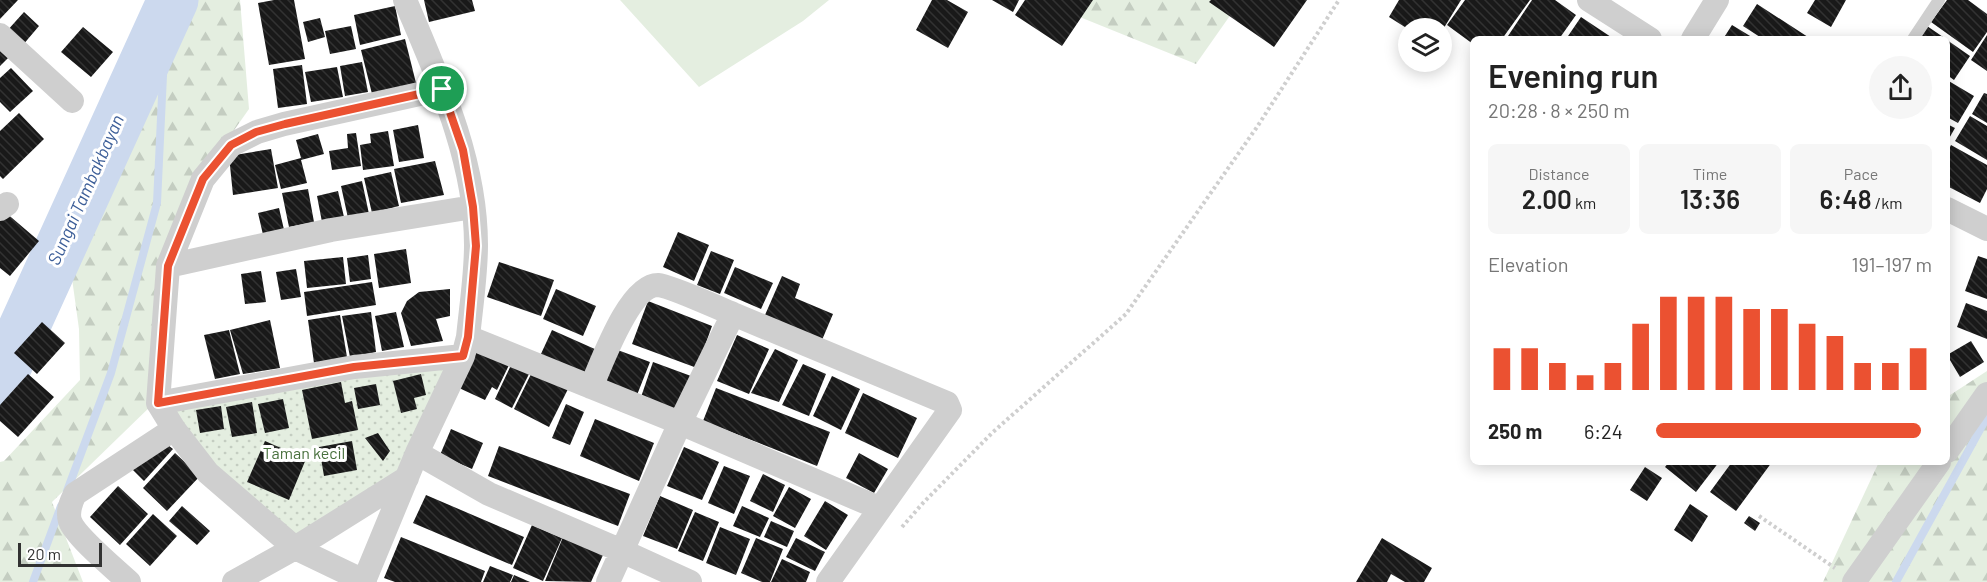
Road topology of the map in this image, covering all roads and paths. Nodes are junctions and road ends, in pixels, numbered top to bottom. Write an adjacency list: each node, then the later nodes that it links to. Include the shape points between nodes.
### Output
1 (405, 0): 10 (street)
2 (1339, 0): 29 (path, via 1257,127 1126,314 992,433)
3 (1589, 0): 7 (street)
4 (1717, 0): 8 (street)
5 (1939, 0): 9 (lane)
6 (0, 35): 11 (street)
7 (1645, 36)
8 (1695, 36)
9 (1915, 36)
10 (442, 89): 12 (street, via 463,150); 15 (street, via 285,124 256,132 231,145 203,179)
11 (72, 101)
12 (473, 207): 15 (street, via 331,230); 17 (street, via 476,246)
13 (1950, 210): 14 (street)
14 (1987, 229)
15 (168, 266): 20 (street)
16 (733, 314): 18 (street, via 660,285 643,290 618,327); 21 (street); 27 (street, via 947,403 950,410)
17 (465, 346): 18 (street); 20 (street); 24 (street)
18 (591, 387): 21 (street)
19 (1987, 394): 23 (street)
20 (158, 403): 22 (street)
21 (680, 423): 27 (street); 31 (street)
22 (174, 429): 30 (street, via 208,473); 33 (street, via 75,494 71,501 68,513 75,530)
23 (1950, 447)
24 (417, 453): 26 (street); 31 (street, via 489,494)
25 (1937, 465): 32 (street)
26 (407, 478): 30 (street); 35 (street)
27 (879, 508): 38 (street)
28 (1759, 516): 32 (path)
29 (895, 535)
30 (295, 549): 34 (street); 35 (street)
31 (622, 551): 36 (street); 37 (street)
32 (1854, 581)
33 (129, 582)
34 (234, 582)
35 (364, 582)
36 (608, 582)
37 (690, 582)
38 (828, 582)

